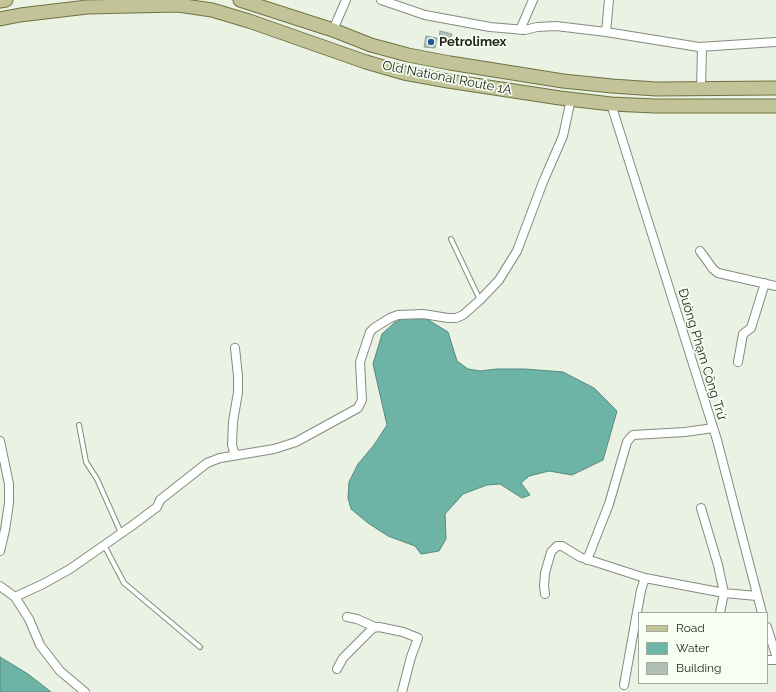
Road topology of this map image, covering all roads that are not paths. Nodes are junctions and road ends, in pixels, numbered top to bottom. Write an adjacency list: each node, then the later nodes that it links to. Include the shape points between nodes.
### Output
1 (6, 0): 7 (main road)
2 (240, 0): 10 (main road, Old National Route 1A)
3 (346, 0): 10 (street)
4 (381, 0): 11 (street, via 425,15)
5 (533, 0): 11 (street)
6 (609, 0): 12 (street)
7 (0, 1)
8 (125, 3): 9 (main road, Old National Route 1A); 18 (main road, Old National Route 1A, via 178,5 212,10 366,62 404,72)
9 (0, 19)
10 (333, 30): 15 (main road, Old National Route 1A, via 371,45 408,55 555,80)
11 (520, 30): 12 (street, via 556,26)
12 (606, 32): 14 (street)
13 (776, 42): 14 (street)
14 (702, 47): 16 (street)
15 (612, 86): 16 (main road, Old National Route 1A, via 656,89); 19 (main road)
16 (701, 88): 17 (main road, Old National Route 1A)
17 (776, 88)
18 (571, 99): 19 (main road, Old National Route 1A); 25 (street, via 563,136 517,251 499,280)
19 (611, 104): 20 (main road, Old National Route 1A); 29 (street, Đường Phạm Công Trứ)
20 (776, 106)
21 (451, 239): 25 (lane)
22 (700, 252): 23 (street, via 718,273)
23 (765, 283): 24 (street); 27 (street, via 752,328 743,334)
24 (776, 286)
25 (480, 300): 31 (street, via 456,318 423,314 398,315 374,328 370,332 360,362 362,400 358,408 296,442 274,449)
26 (235, 348): 31 (street, via 238,392 232,445)
27 (738, 362)
28 (79, 425): 33 (lane, via 86,462 97,479)
29 (713, 428): 36 (street, via 634,435 630,438); 41 (street, Đường Phạm Công Trứ)
30 (0, 441): 35 (street, via 9,484 9,503)
31 (237, 455): 33 (street, via 207,463 160,500 157,507)
32 (700, 508): 39 (street)
33 (121, 534): 34 (street)
34 (104, 545): 42 (street, via 70,569); 48 (lane, via 124,583)
35 (0, 551)
36 (588, 560): 37 (street); 40 (street, via 562,546 557,546 551,552 544,586)
37 (645, 578): 39 (street); 51 (street)
38 (0, 586): 42 (street)
39 (724, 593): 41 (street); 43 (street)
40 (545, 594)
41 (757, 596): 44 (street, Đường Phạm Công Trứ)
42 (15, 597): 52 (street, via 40,645 60,671)
43 (720, 612)
44 (762, 612)
45 (347, 617): 46 (street)
46 (375, 627): 50 (street, via 343,658); 53 (street, via 403,632 418,638)
47 (768, 630): 49 (street)
48 (200, 647)
49 (776, 655)
50 (336, 669)
51 (624, 685)
52 (85, 692)
53 (402, 692)

